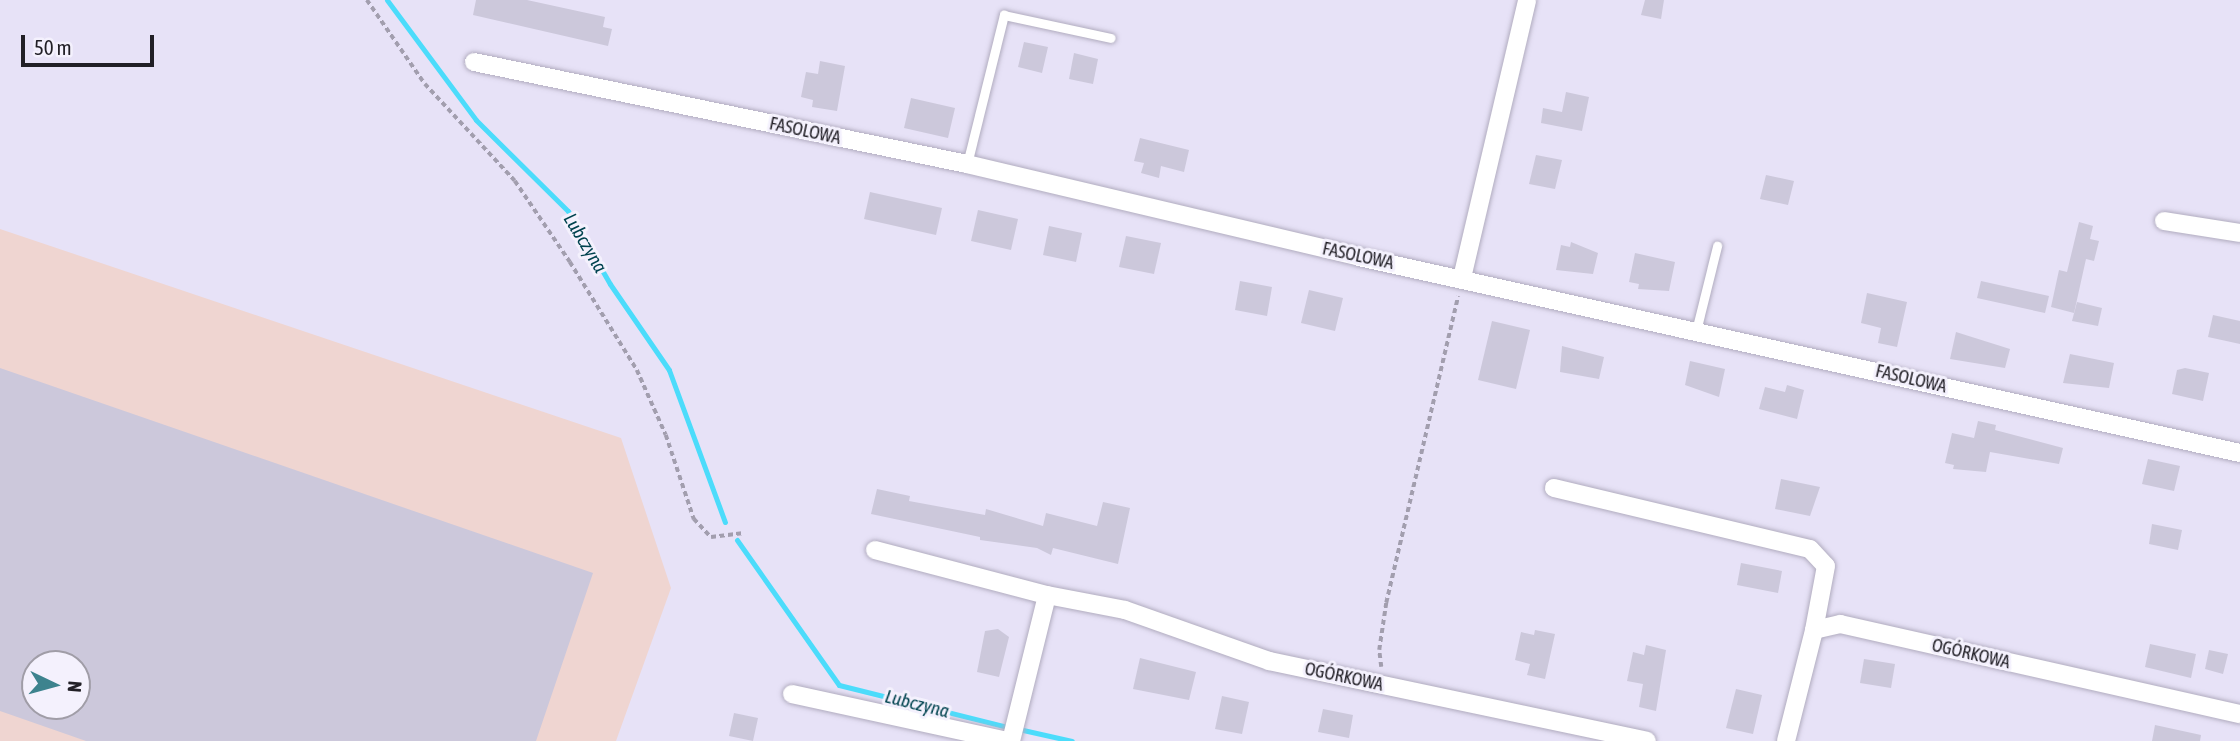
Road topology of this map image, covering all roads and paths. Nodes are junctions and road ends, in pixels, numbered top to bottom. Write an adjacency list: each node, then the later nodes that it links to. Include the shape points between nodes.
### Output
1 (367, 0): 13 (path, via 425,84 515,181 570,262 636,370 666,435 694,519 711,537)
2 (1527, 0): 9 (street)
3 (1111, 38): 5 (lane, via 1004,15)
4 (474, 62): 5 (street, FASOLOWA)
5 (967, 164): 9 (street, FASOLOWA)
6 (2164, 221): 7 (street)
7 (2240, 233)
8 (1717, 246): 10 (lane)
9 (1462, 278): 10 (street, FASOLOWA); 17 (path, via 1385,603 1379,650)
10 (1696, 331): 11 (street, FASOLOWA)
11 (2240, 453)
12 (1555, 488): 16 (street, via 1810,550 1826,566)
13 (742, 533)
14 (875, 550): 15 (street, OGÓRKOWA)
15 (1047, 595): 17 (street, OGÓRKOWA, via 1125,610 1269,661); 20 (street)
16 (1814, 630): 19 (street, OGÓRKOWA, via 1840,624); 22 (street)
17 (1387, 686): 21 (street, OGÓRKOWA)
18 (792, 694): 20 (street)
19 (2240, 714)
20 (1009, 741)
21 (1647, 741)
22 (1786, 741)

